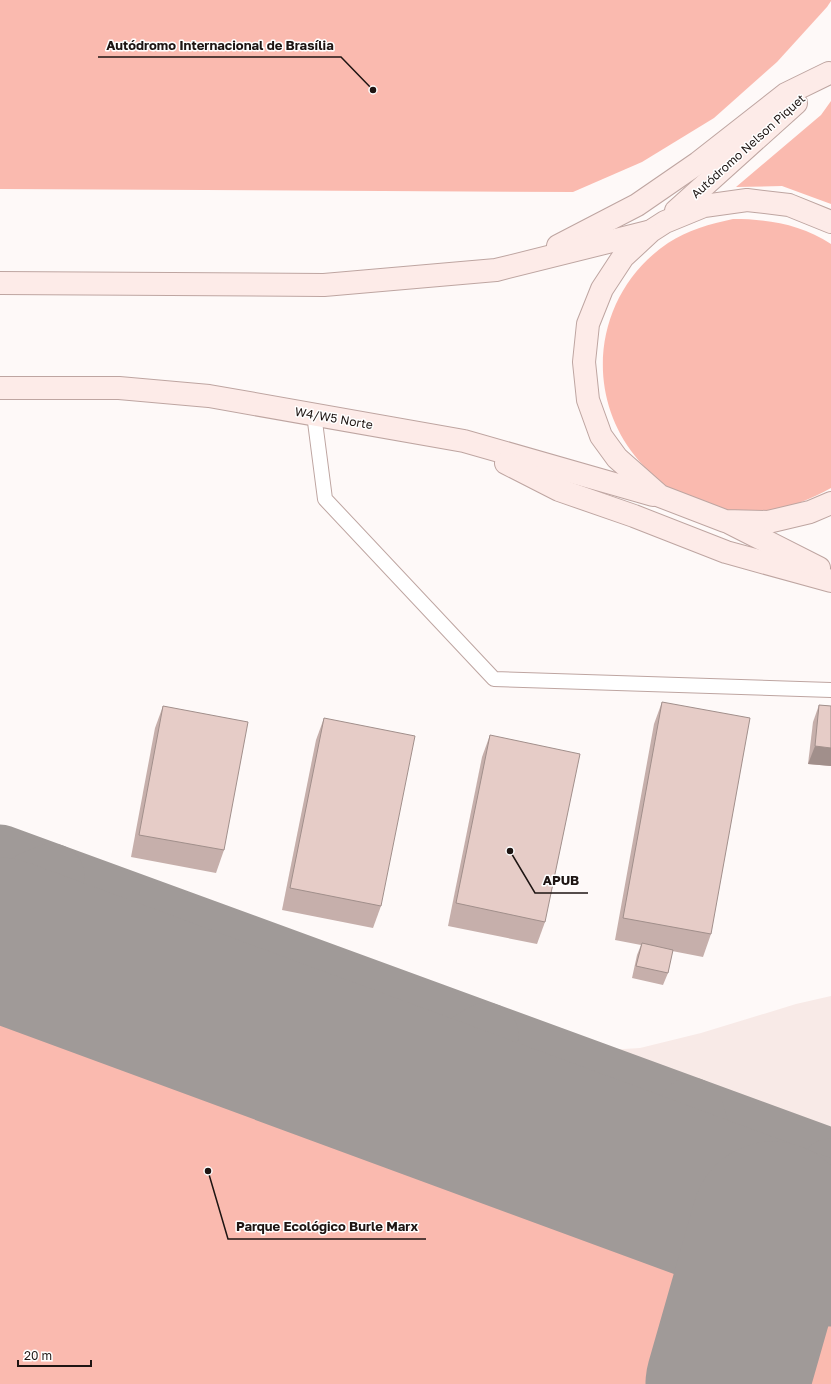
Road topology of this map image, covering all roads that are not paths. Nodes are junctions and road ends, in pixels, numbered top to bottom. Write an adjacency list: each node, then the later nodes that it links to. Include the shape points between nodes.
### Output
1 (830, 72): 3 (main road, Autódromo Nelson Piquet); 4 (main road, via 786,94 698,163 637,205)
2 (831, 222): 3 (main road, via 789,205 747,200 704,206)
3 (658, 226): 4 (main road); 9 (main road, Autódromo Nelson Piquet, via 623,257 602,289 588,324 584,362 588,400 601,436 617,458)
4 (530, 261): 5 (main road, via 496,270 324,285)
5 (0, 283)
6 (0, 388): 7 (main road, W4/W5 Norte, via 119,388 194,394)
7 (314, 414): 8 (main road, W4/W5 Norte); 14 (lane, via 325,499 494,679)
8 (464, 441): 9 (main road, W4/W5 Norte); 13 (main road, via 559,490 726,552)
9 (660, 496): 11 (main road, W4/W5 Norte)
10 (831, 503): 11 (main road, via 810,512 768,522)
11 (725, 521): 12 (main road)
12 (831, 574)
13 (831, 581)
14 (831, 690)

